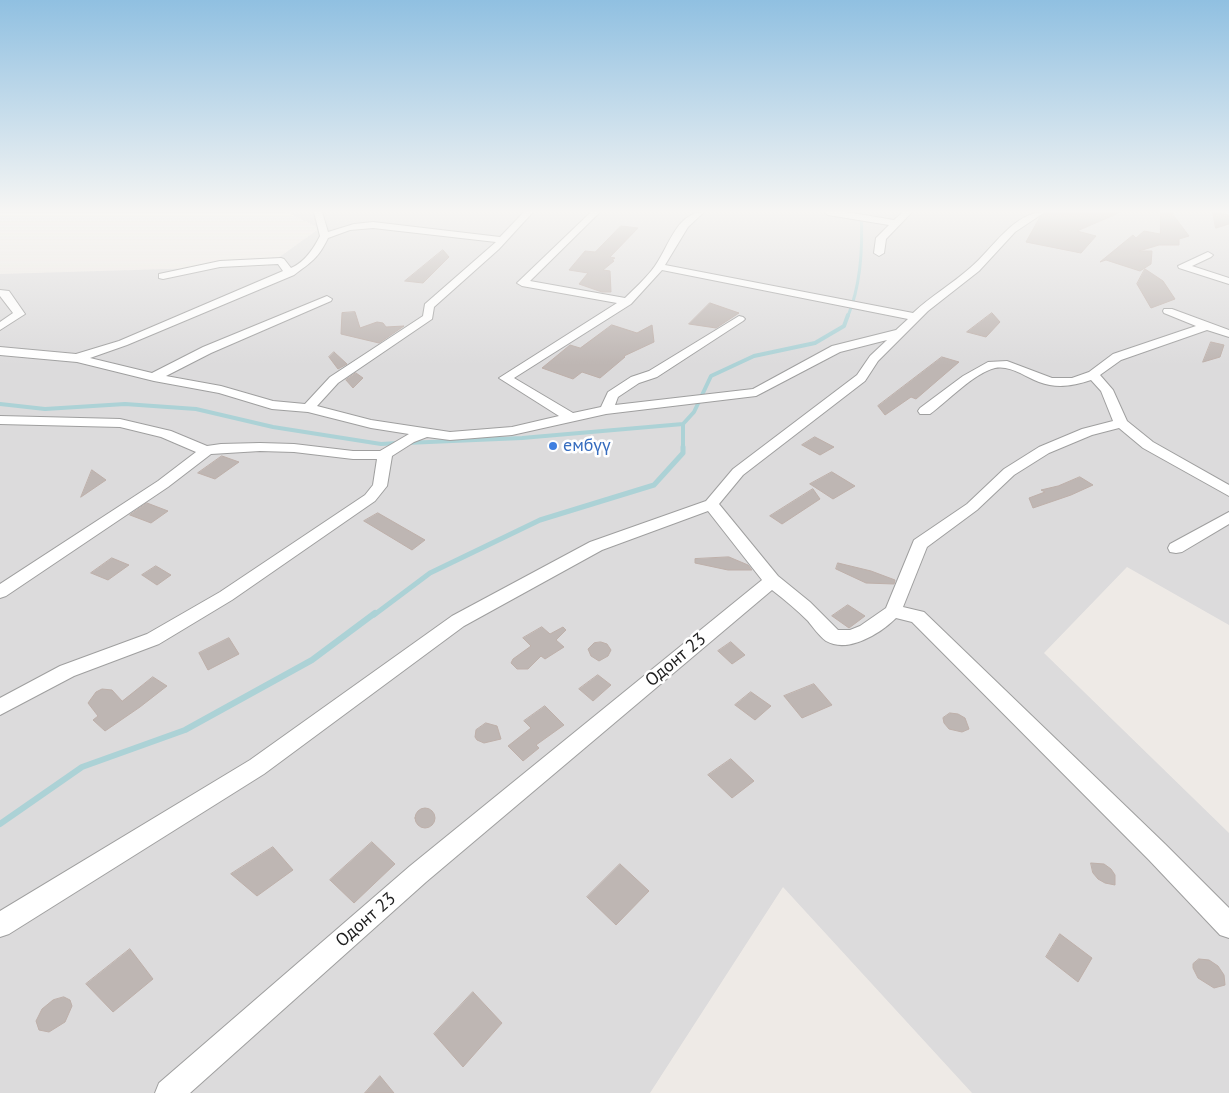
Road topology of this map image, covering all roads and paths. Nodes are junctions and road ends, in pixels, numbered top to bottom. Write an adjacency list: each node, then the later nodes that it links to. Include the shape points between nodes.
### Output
1 (240, 263): 11 (street)
2 (283, 263): 10 (street)
3 (305, 263): 10 (street)
4 (477, 263): 29 (street, via 429,306 428,317 334,380)
5 (543, 263): 15 (street, via 522,283)
6 (662, 263): 9 (street)
7 (980, 263): 17 (street)
8 (1189, 263): 12 (street, via 1182,266)
9 (660, 267): 15 (street); 17 (street)
10 (290, 273): 24 (street, via 123,343)
11 (163, 276)
12 (1229, 281)
13 (0, 292): 20 (street, via 5,293 19,314)
14 (326, 299): 26 (street, via 207,350)
15 (627, 302): 32 (street, via 505,378)
16 (1168, 312): 19 (street)
17 (916, 317): 21 (street)
18 (739, 319): 30 (street, via 653,374 635,380 613,395)
19 (1206, 326): 22 (street); 25 (street, via 1117,357)
20 (0, 327)
21 (900, 333): 27 (street, via 836,349 756,392); 39 (street, via 874,358 861,378 738,472)
22 (1229, 334)
23 (0, 351): 24 (street)
24 (77, 358): 26 (street)
25 (1093, 375): 31 (street, via 1073,382 1053,383 1011,366 993,365); 34 (street, via 1107,390)
26 (154, 377): 29 (street, via 221,390 272,405)
27 (710, 398): 28 (street)
28 (690, 400): 30 (street)
29 (308, 408): 35 (street, via 371,424)
30 (606, 410): 32 (street)
31 (925, 411)
32 (571, 418): 35 (street, via 512,431 450,436)
33 (0, 420): 36 (street, via 120,423 166,434)
34 (1121, 423): 38 (street, via 1148,445); 44 (street, via 1087,432 1044,450 1009,472 972,507 920,544)
35 (426, 432): 37 (street)
36 (206, 451): 37 (street, via 260,447); 43 (street, via 163,484)
37 (386, 455): 45 (street, via 380,486 370,498 226,596 154,640 67,670)
38 (1229, 491)
39 (711, 504): 42 (street); 46 (street, via 596,546 458,621 257,767)
40 (1229, 517): 41 (street)
41 (1176, 548)
42 (772, 580): 44 (street, via 833,637 843,639 865,631 885,620); 48 (street, Одонт 23, via 418,874)
43 (0, 592)
44 (893, 610): 47 (street, via 918,617)
45 (0, 706)
46 (0, 925)
47 (1229, 926)
48 (169, 1093)

